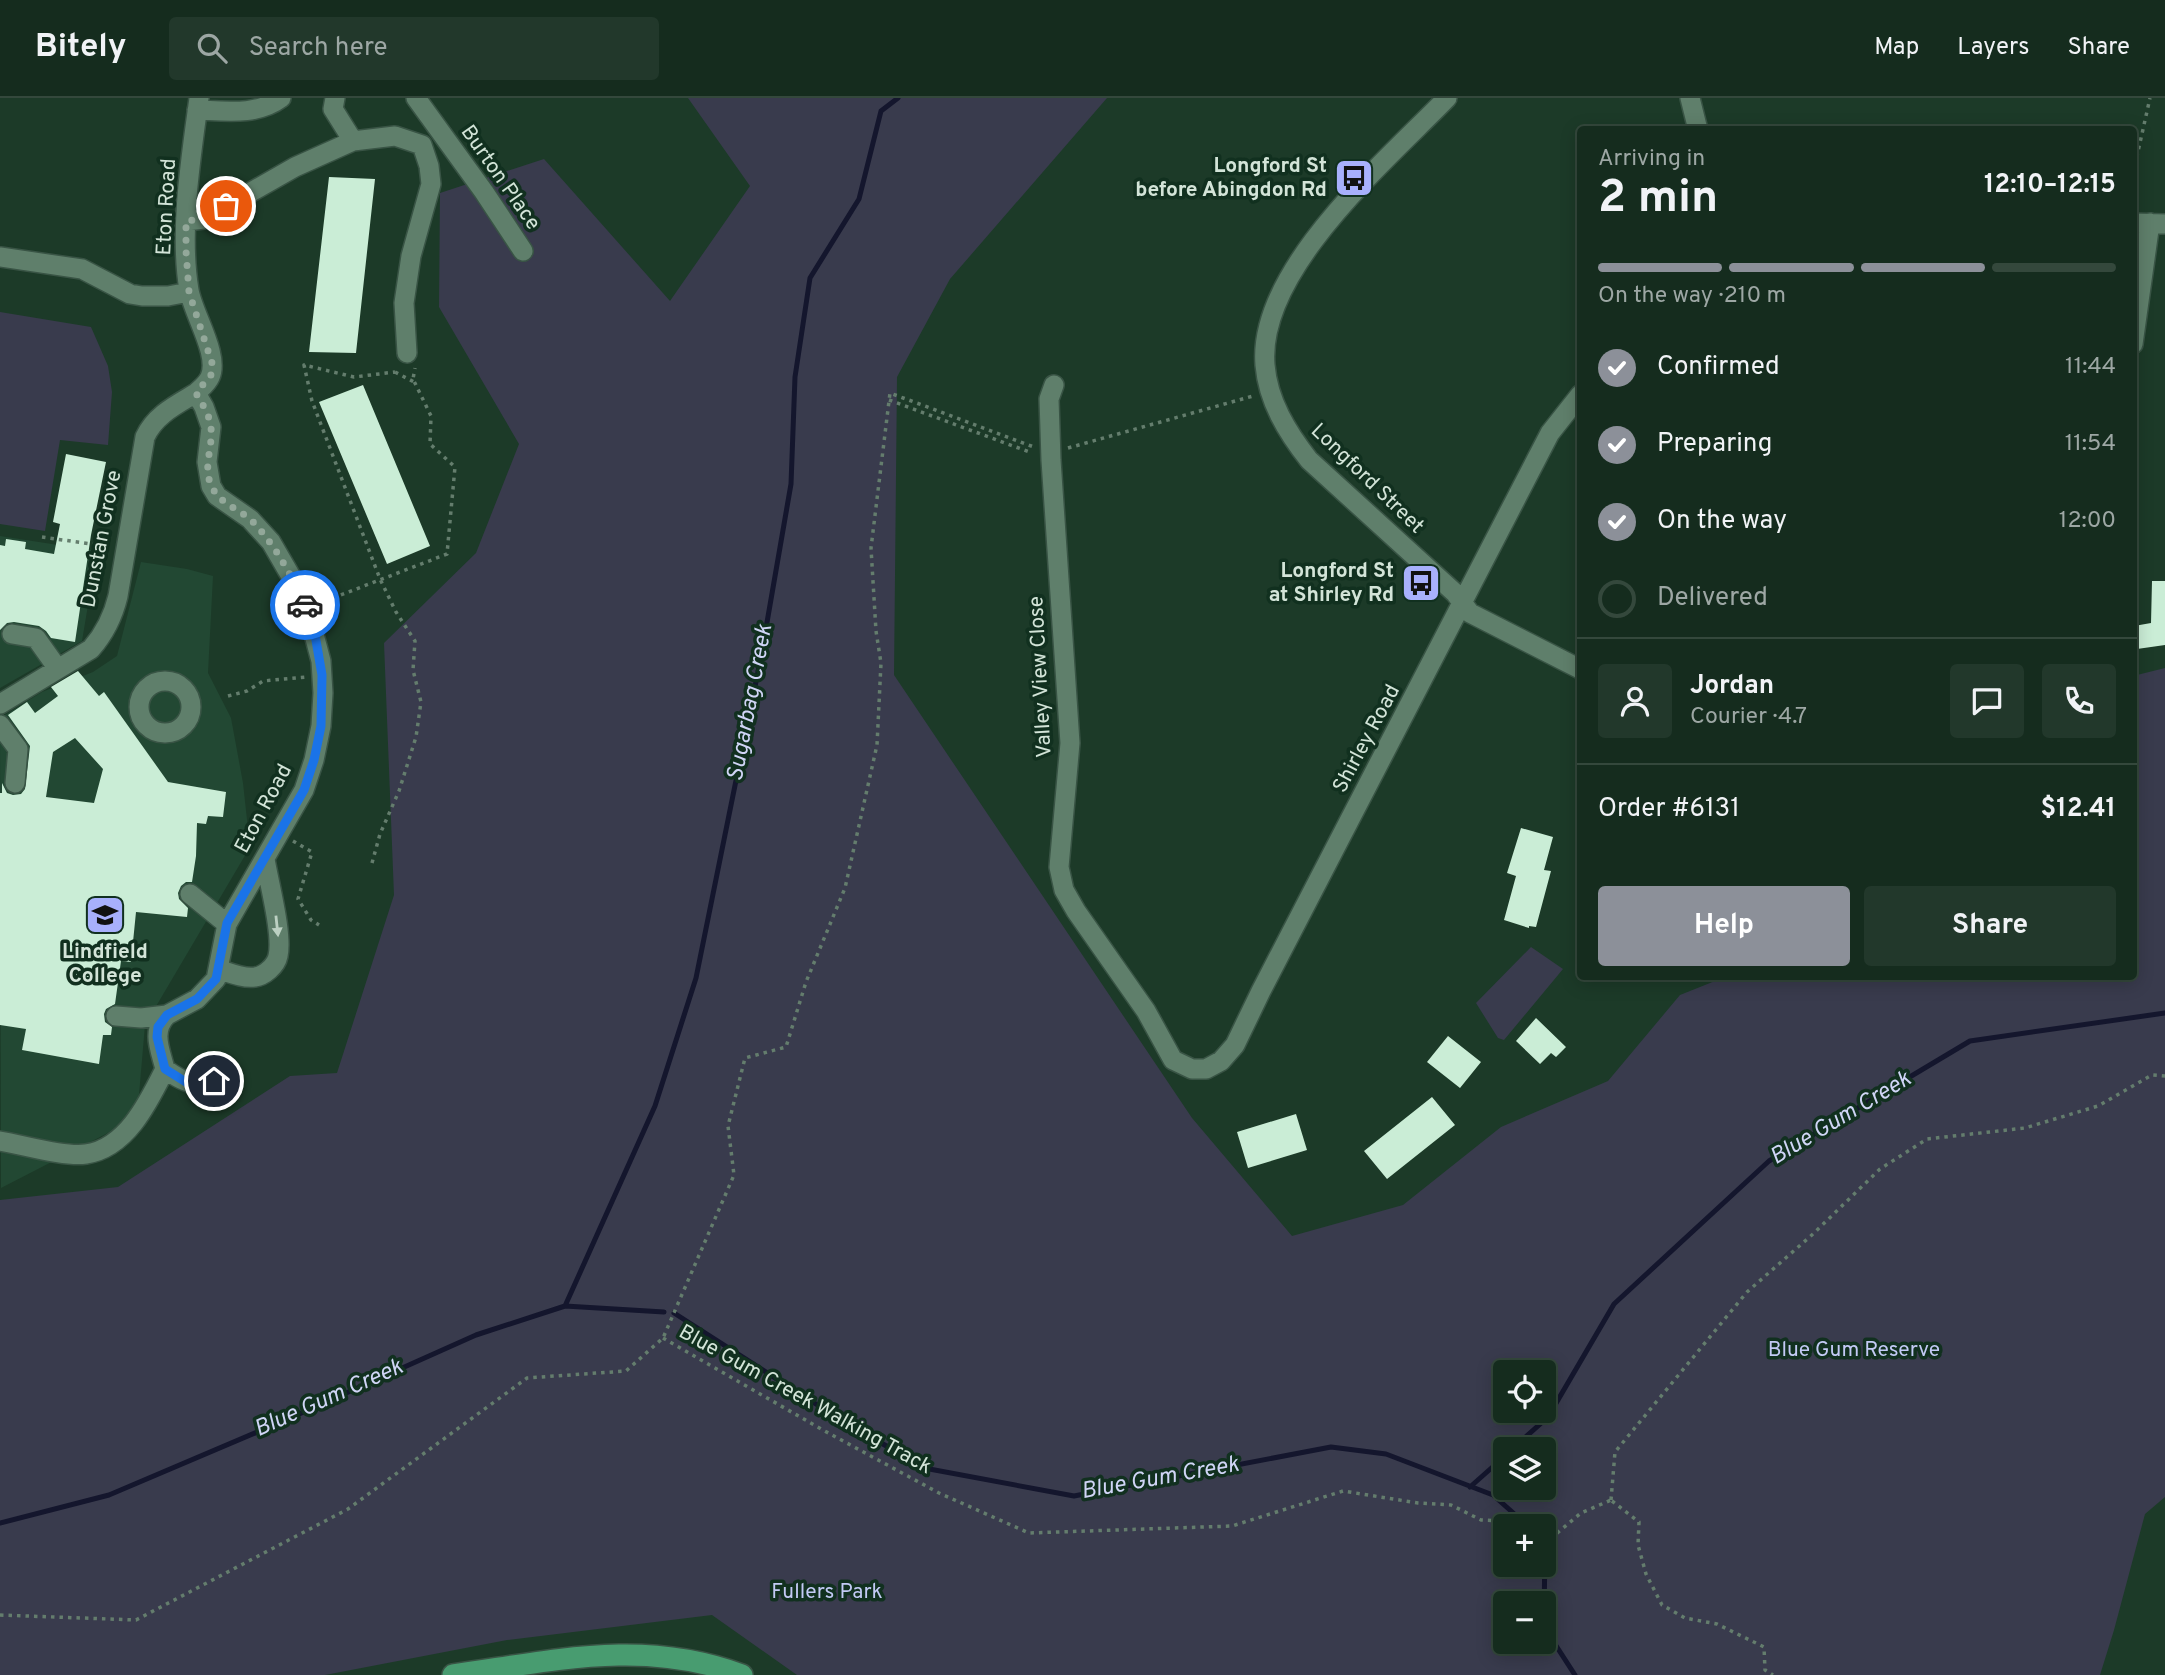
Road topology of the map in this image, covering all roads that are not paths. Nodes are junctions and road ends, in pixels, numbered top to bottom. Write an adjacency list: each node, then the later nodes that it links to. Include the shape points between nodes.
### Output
1 (281, 98): 6 (street, via 270,106 242,112)
2 (335, 98): 8 (street, via 333,109)
3 (416, 98): 11 (street, Burton Place)
4 (1447, 98): 19 (street, Longford Street, via 1302,255 1271,318 1265,366 1281,420 1309,460)
5 (1690, 98): 7 (street)
6 (198, 104): 9 (street, Eton Road)
7 (1697, 126)
8 (353, 141): 9 (street, via 295,167 204,219); 15 (street, via 395,136 422,145 429,166 431,184 411,256 404,303)
9 (186, 221): 13 (street, Eton Road)
10 (2149, 223): 14 (street)
11 (523, 251)
12 (0, 257): 13 (street, via 82,269 130,294 157,297)
13 (189, 292): 17 (street, Eton Road, via 212,363 211,375)
14 (2137, 314)
15 (407, 353)
16 (1054, 385): 32 (street, Valley View Close, via 1049,399 1050,457 1070,743 1059,867 1064,890 1076,911 1146,1011)
17 (196, 393): 22 (street, Dunstan Grove, via 150,427 142,449 114,612 91,649); 26 (street, Eton Road, via 211,427 207,462 211,486 217,496 250,519 282,559 307,608 322,675 321,726 314,760 304,790)
18 (1577, 399): 19 (street, Shirley Road, via 1550,433)
19 (1463, 604): 21 (street, Longford Street, via 1471,613); 32 (street, Shirley Road, via 1235,1045 1221,1062 1206,1069 1192,1069)
20 (12, 634): 22 (street, via 36,638)
21 (1577, 666)
22 (58, 669): 23 (street, Dunstan Grove)
23 (0, 704)
24 (0, 725): 25 (street, via 18,749)
25 (15, 783)
26 (265, 859): 28 (street, Eton Road); 29 (street, one-way to 29, via 278,928 278,956 264,974 254,977)
27 (190, 894): 28 (street)
28 (227, 923): 29 (street, Eton Road)
29 (218, 969): 30 (street, Eton Road, via 216,979 197,999)
30 (167, 1015): 31 (street, Eton Road); 33 (street, via 157,1037)
31 (116, 1016)
32 (1173, 1060)
33 (165, 1069): 34 (street, via 189,1084 214,1081); 35 (street, via 126,1132 99,1151 71,1153)
34 (226, 1074)
35 (0, 1141)
36 (453, 1675): 37 (main road, via 616,1654 697,1661)
37 (741, 1675)

